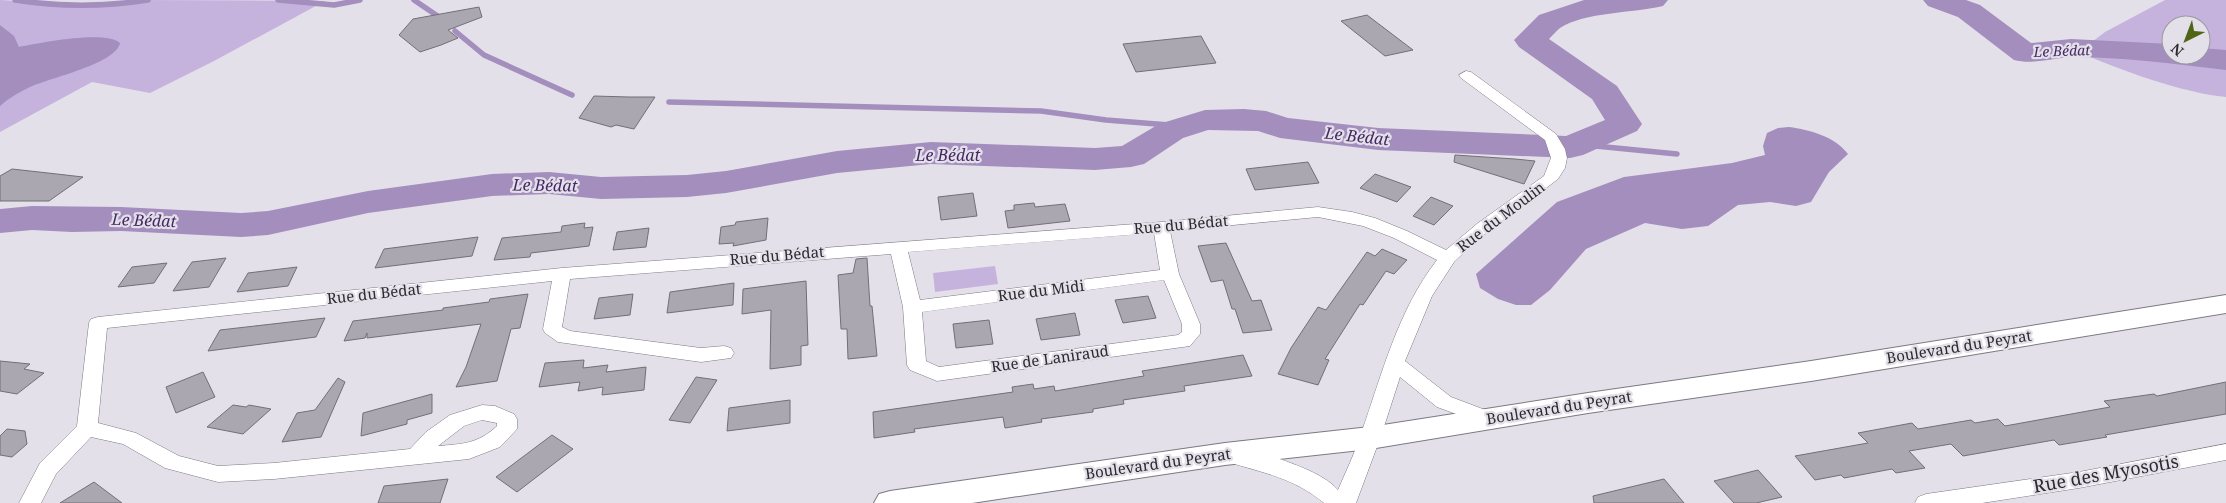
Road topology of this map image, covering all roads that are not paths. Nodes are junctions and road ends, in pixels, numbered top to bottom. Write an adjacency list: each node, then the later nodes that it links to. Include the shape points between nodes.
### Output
1 (1466, 75): 4 (street, Rue du Moulin, via 1551,137 1558,152 1559,166 1550,179)
2 (1161, 227): 3 (street, Rue du Bédat); 4 (street, Rue du Bédat, via 1318,212 1342,214 1410,238); 6 (street, Rue de Laniraud)
3 (898, 247): 5 (street, Rue du Bédat); 8 (street, Rue de Laniraud)
4 (1447, 258): 10 (street, Rue du Moulin, via 1430,285)
5 (562, 274): 9 (street, via 552,329 565,337 701,355); 12 (street, Rue du Bédat, via 98,324)
6 (1170, 274): 8 (street, Rue du Midi); 8 (street, Rue de Laniraud, via 1191,324 1191,334 1183,341 937,374 917,365)
7 (2226, 304): 11 (main road, Boulevard du Peyrat)
8 (912, 308)
9 (724, 353)
10 (1395, 363): 11 (street, via 1444,402); 13 (street, Rue du Moulin)
11 (1489, 419): 13 (main road, Boulevard du Peyrat)
12 (88, 428): 16 (street, via 129,438 173,462 218,474 274,472); 17 (street, via 48,470)
13 (1370, 438): 15 (main road, Boulevard du Peyrat); 20 (street, Rue du Moulin)
14 (2226, 452): 21 (street, Rue des Myosotis, via 2079,480)
15 (1225, 454): 18 (main road, Boulevard du Peyrat); 19 (street, via 1273,465 1315,483)
16 (416, 457)
17 (30, 503)
18 (890, 503)
19 (1339, 503)
20 (1345, 503)
21 (1926, 503)

